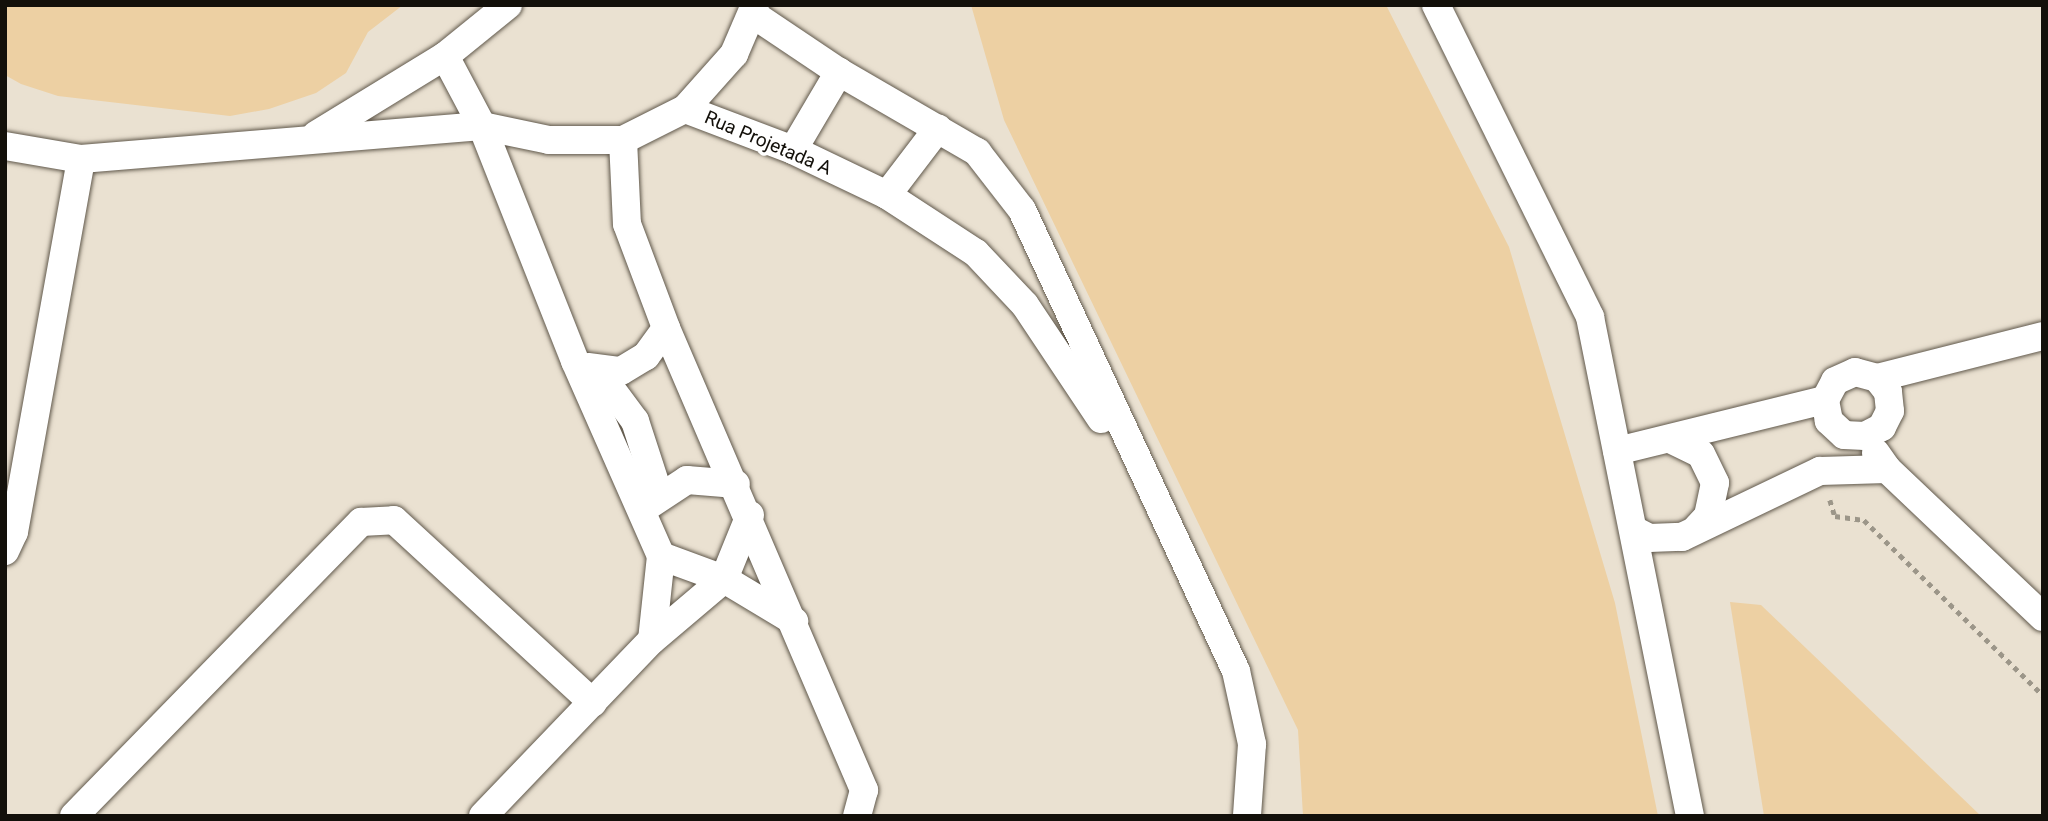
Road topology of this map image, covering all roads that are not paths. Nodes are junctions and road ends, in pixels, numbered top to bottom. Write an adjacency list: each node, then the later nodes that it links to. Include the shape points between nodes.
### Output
1 (508, 5): 4 (street)
2 (1436, 5): 22 (street, via 1590,317)
3 (755, 10): 5 (street); 6 (street, via 734,54)
4 (445, 56): 7 (street); 9 (street)
5 (839, 72): 8 (street); 12 (street)
6 (685, 108): 10 (street, Rua Projetada A); 12 (street, Rua Projetada A)
7 (482, 127): 9 (street, Rua Projetada A); 10 (street, Rua Projetada A, via 549,140); 17 (street)
8 (938, 128): 14 (street); 26 (street, via 977,152 1022,210)
9 (313, 137): 13 (street, Rua Projetada A)
10 (623, 140): 15 (street, via 627,224)
11 (5, 146): 13 (street, Rua Projetada A)
12 (793, 150): 14 (street, Rua Projetada A)
13 (81, 159): 30 (street, via 14,532)
14 (887, 195): 26 (street, Rua Projetada A, via 976,253 1025,305)
15 (666, 328): 17 (street, via 646,356 621,371); 24 (street)
16 (2043, 336): 18 (street)
17 (587, 366): 25 (street)
18 (1877, 378): 19 (street, via 1855,372 1835,381); 20 (street, via 1888,392 1890,411 1882,427)
19 (1825, 400): 20 (street, via 1829,421 1844,435); 21 (street)
20 (1865, 436): 23 (street)
21 (1672, 440): 22 (street); 28 (street, via 1701,454 1715,484 1708,516)
22 (1617, 451): 29 (street)
23 (1886, 469): 28 (street, via 1820,471); 33 (street)
24 (736, 484): 25 (street, via 687,480); 27 (street)
25 (650, 503): 31 (street)
26 (1160, 513): 40 (street, via 1236,671 1252,744)
27 (750, 515): 32 (street); 34 (street)
28 (1697, 528): 29 (street, via 1666,540)
29 (1634, 530): 41 (street)
30 (5, 551)
31 (661, 556): 32 (street); 35 (street)
32 (724, 579): 34 (street); 35 (street)
33 (2043, 617)
34 (794, 621): 39 (street, via 864,790)
35 (652, 640): 36 (street)
36 (593, 703): 37 (street, via 394,520 360,522); 38 (street)
37 (74, 816)
38 (483, 816)
39 (857, 816)
40 (1247, 816)
41 (1690, 816)

